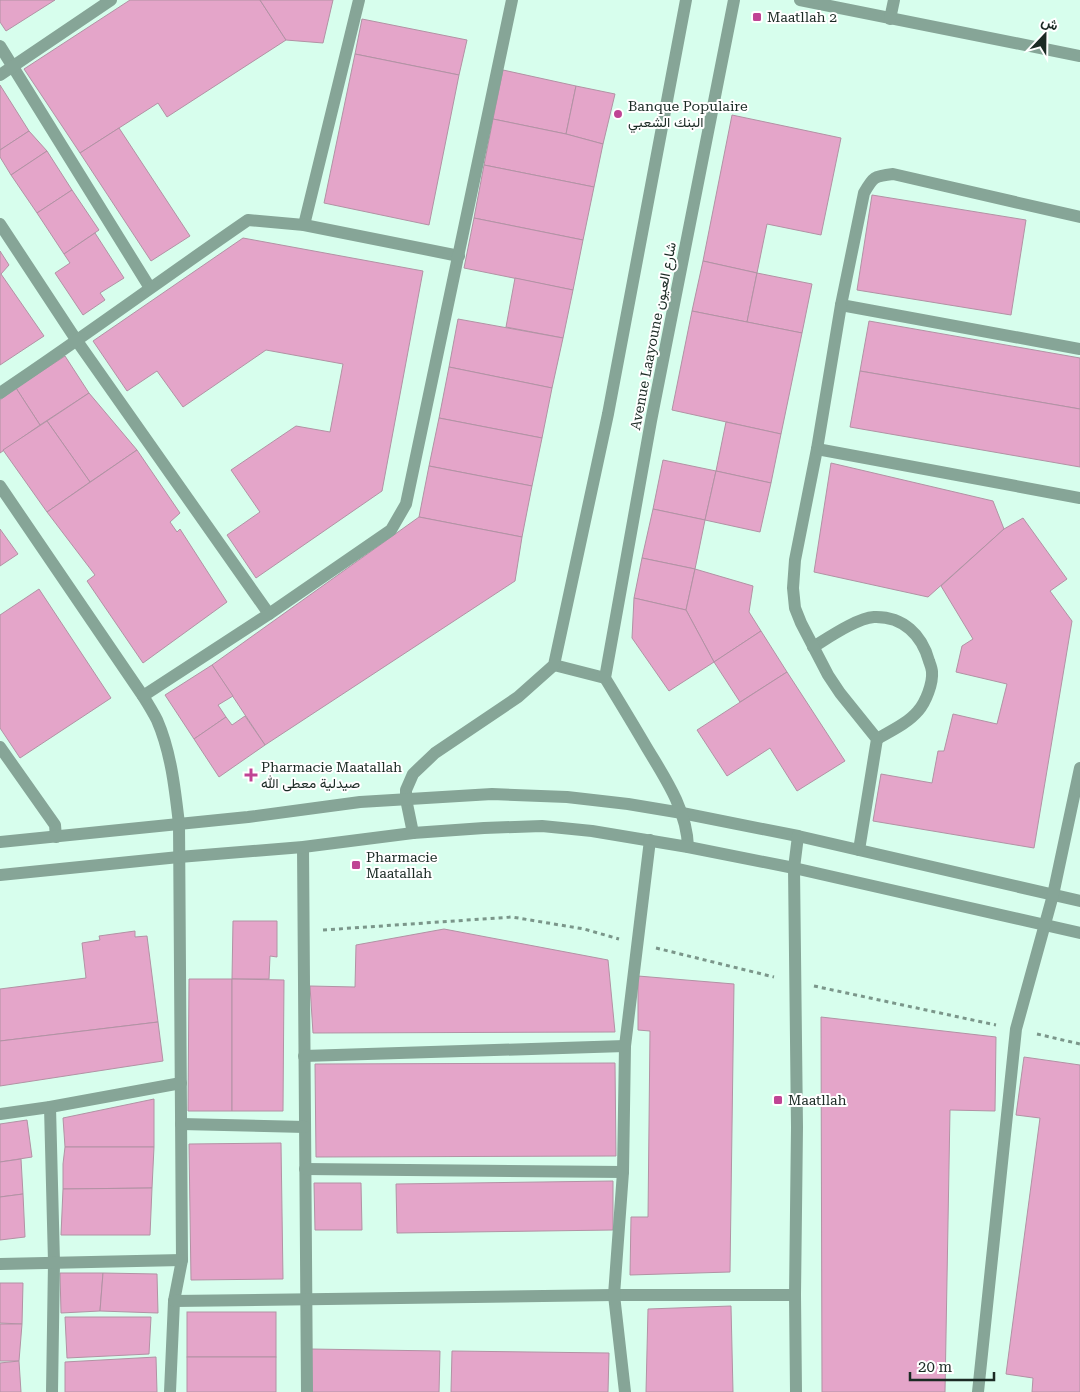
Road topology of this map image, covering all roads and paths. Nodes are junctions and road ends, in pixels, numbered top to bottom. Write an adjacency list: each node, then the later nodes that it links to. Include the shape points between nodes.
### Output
1 (110, 0): 11 (street)
2 (359, 0): 15 (street)
3 (512, 0): 16 (street)
4 (686, 0): 27 (street, Avenue Laayoune شارع العيون, via 608,414)
5 (734, 0): 28 (street, Avenue Laayoune شارع العيون, via 653,411)
6 (800, 0): 8 (street)
7 (894, 0): 8 (street)
8 (890, 19): 10 (street)
9 (0, 46): 11 (street)
10 (1080, 56)
11 (13, 66): 12 (street); 17 (street)
12 (0, 75)
13 (1080, 218): 18 (street, via 893,174 875,177 864,192)
14 (0, 224): 19 (street)
15 (304, 225): 16 (street); 17 (street, via 248,220)
16 (459, 256): 25 (street, via 406,504 391,530)
17 (150, 288): 19 (street)
18 (841, 305): 20 (street); 22 (street)
19 (77, 341): 21 (street); 25 (street)
20 (1080, 349)
21 (0, 393)
22 (817, 448): 24 (street); 26 (street, via 795,560 793,588 795,608)
23 (0, 486): 29 (street)
24 (1080, 498)
25 (269, 614): 29 (street)
26 (813, 647): 30 (street, via 840,693); 30 (street, via 857,622 874,617 889,618 915,633 925,648 932,672 928,694 918,711 906,722)
27 (554, 665): 28 (street); 33 (street, via 518,697 435,753 413,774)
28 (605, 678): 34 (street, via 672,788)
29 (143, 696): 35 (street, via 157,720 167,752)
30 (877, 739): 43 (street)
31 (0, 747): 38 (street, via 54,825)
32 (1080, 768): 47 (street)
33 (406, 799): 34 (street, via 492,794 567,797); 35 (street); 36 (street)
34 (682, 813): 37 (street); 41 (street)
35 (179, 824): 38 (street); 44 (street)
36 (413, 833): 39 (street, via 542,826); 42 (street)
37 (798, 836): 43 (street); 45 (street)
38 (56, 837): 40 (street)
39 (650, 840): 41 (street); 52 (street)
40 (0, 842)
41 (688, 846): 45 (street)
42 (303, 847): 44 (street); 50 (street)
43 (858, 850): 47 (street)
44 (179, 857): 46 (street); 58 (street)
45 (794, 868): 49 (street); 53 (street)
46 (0, 875)
47 (1053, 895): 48 (street); 49 (street)
48 (1080, 901)
49 (1045, 925): 51 (street); 54 (street)
50 (303, 932): 52 (path, via 512,917); 57 (street)
51 (1080, 933)
52 (637, 944): 53 (path); 56 (street)
53 (796, 982): 54 (path); 69 (street)
54 (1016, 1030): 55 (path); 77 (street)
55 (1080, 1044)
56 (625, 1046): 57 (street); 64 (street)
57 (304, 1056): 62 (street)
58 (181, 1083): 59 (street); 61 (street)
59 (50, 1107): 60 (street); 66 (street)
60 (0, 1114)
61 (181, 1124): 62 (street); 65 (street)
62 (305, 1127): 63 (street)
63 (305, 1169): 64 (street); 70 (street)
64 (624, 1172): 68 (street)
65 (182, 1260): 66 (street); 71 (street)
66 (54, 1262): 67 (street); 72 (street)
67 (0, 1264)
68 (614, 1295): 69 (street); 70 (street); 75 (street)
69 (795, 1295): 76 (street)
70 (306, 1299): 71 (street); 74 (street)
71 (174, 1301): 73 (street)
72 (52, 1392)
73 (170, 1392)
74 (307, 1392)
75 (625, 1392)
76 (796, 1392)
77 (978, 1392)

